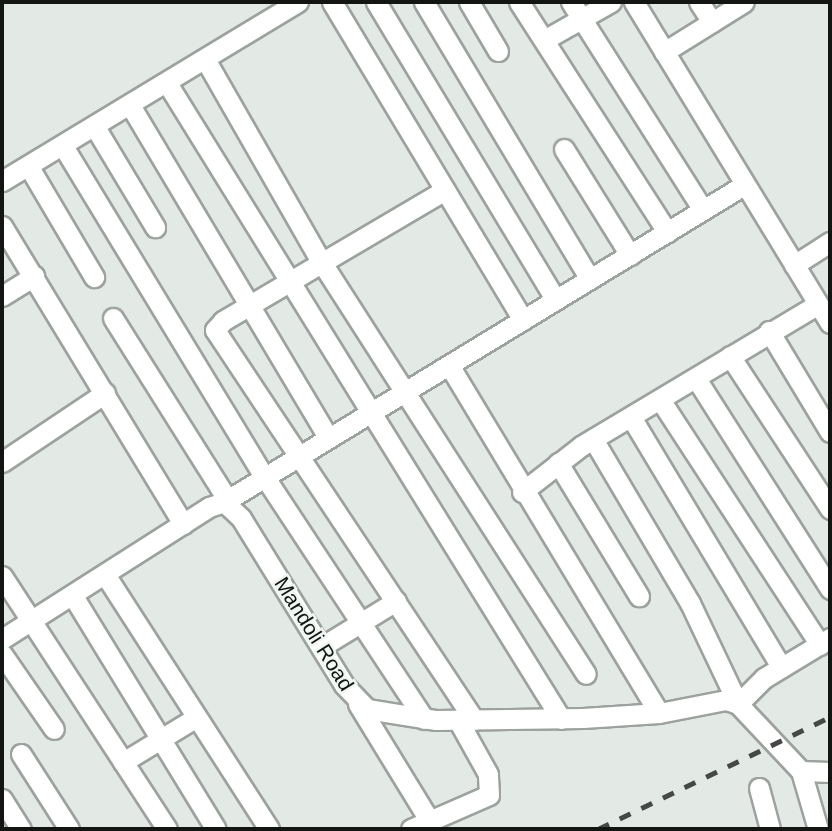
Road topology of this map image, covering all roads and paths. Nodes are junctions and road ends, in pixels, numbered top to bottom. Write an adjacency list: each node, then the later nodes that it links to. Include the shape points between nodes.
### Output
1 (298, 2): 16 (street)
2 (332, 2): 25 (street)
3 (376, 2): 39 (street)
4 (424, 2): 36 (street)
5 (469, 2): 14 (street)
6 (519, 2): 13 (street)
7 (611, 2): 11 (street)
8 (634, 2): 15 (street)
9 (699, 2): 12 (street)
10 (743, 2): 12 (street)
11 (576, 10): 13 (street); 26 (street)
12 (712, 22): 15 (street)
13 (544, 40): 29 (street)
14 (498, 51)
15 (664, 52): 24 (street)
16 (205, 59): 17 (street); 32 (street)
17 (167, 83): 18 (street); 37 (street)
18 (130, 105): 19 (street); 41 (street)
19 (95, 127): 20 (street); 28 (street)
20 (63, 146): 22 (street); 60 (street)
21 (564, 149): 31 (street)
22 (29, 167): 23 (street); 35 (street)
23 (2, 180)
24 (744, 186): 26 (street); 33 (street)
25 (445, 190): 32 (street); 43 (street)
26 (704, 210): 29 (street)
27 (2, 226): 34 (street)
28 (155, 227)
29 (667, 232): 31 (street)
30 (830, 242): 33 (street)
31 (630, 255): 36 (street)
32 (323, 262): 37 (street); 49 (street)
33 (794, 265): 40 (street)
34 (33, 276): 38 (street); 50 (street)
35 (94, 277)
36 (590, 279): 39 (street)
37 (288, 284): 41 (street); 52 (street)
38 (2, 296)
39 (556, 300): 43 (street)
40 (818, 304): 44 (street); 45 (street)
41 (250, 307): 55 (street); 57 (street, via 215,330)
42 (113, 318): 62 (street, Mandoli Road)
43 (523, 320): 47 (street)
44 (830, 323)
45 (769, 331): 46 (street); 54 (street)
46 (730, 356): 48 (street); 63 (street)
47 (449, 365): 49 (street); 61 (street)
48 (697, 380): 51 (street); 67 (street)
49 (404, 392): 52 (street); 78 (street, via 464,478)
50 (105, 394): 58 (street); 64 (street)
51 (661, 401): 53 (street); 74 (street)
52 (371, 410): 55 (street); 84 (street)
53 (631, 417): 56 (street); 77 (street)
54 (830, 432)
55 (327, 435): 57 (street)
56 (593, 439): 59 (street); 80 (street, via 690,603)
57 (295, 456): 60 (street); 70 (street)
58 (2, 462)
59 (558, 463): 61 (street); 69 (street)
60 (264, 476): 62 (street); 71 (street)
61 (522, 492): 81 (street)
62 (226, 501): 64 (street); 75 (street, Mandoli Road)
63 (830, 509)
64 (183, 524): 66 (street)
65 (2, 576): 72 (street)
66 (106, 576): 68 (street); 82 (street)
67 (830, 589)
68 (73, 596): 72 (street); 87 (street)
69 (639, 597)
70 (396, 601): 71 (street); 85 (street)
71 (363, 622): 75 (street); 83 (street)
72 (30, 624): 73 (street); 89 (street)
73 (2, 639)
74 (825, 642): 77 (street)
75 (321, 647): 79 (street, Mandoli Road)
76 (2, 654): 86 (street)
77 (781, 667): 80 (street)
78 (586, 674)
79 (356, 700): 83 (street, Mandoli Road, via 367,709); 94 (street)
80 (741, 707): 81 (street, Mandoli Road, via 726,700); 90 (street)
81 (659, 713): 84 (street, Mandoli Road)
82 (195, 718): 87 (street); 99 (street)
83 (424, 719): 85 (street, Mandoli Road)
84 (561, 719): 85 (street, Mandoli Road)
85 (466, 720): 94 (street, via 492,787 478,803)
86 (54, 729)
87 (158, 740): 89 (street); 98 (street)
88 (22, 754): 96 (street)
89 (122, 762): 97 (street)
90 (802, 771): 91 (street); 102 (street)
91 (830, 772)
92 (759, 788): 101 (street)
93 (2, 799): 95 (street)
94 (429, 820): 100 (street)
95 (21, 829)
96 (69, 829)
97 (167, 829)
98 (216, 829)
99 (269, 829)
100 (411, 829)
101 (770, 829)
102 (818, 829)

